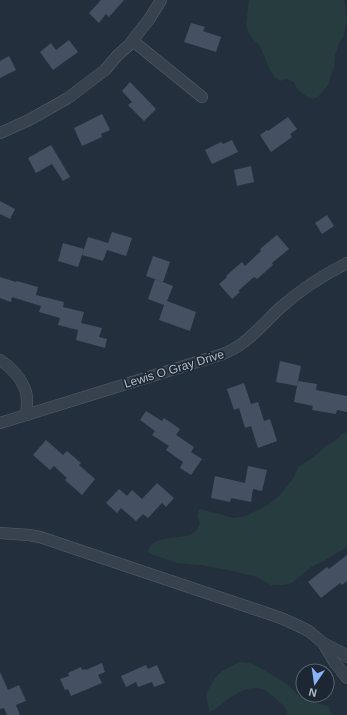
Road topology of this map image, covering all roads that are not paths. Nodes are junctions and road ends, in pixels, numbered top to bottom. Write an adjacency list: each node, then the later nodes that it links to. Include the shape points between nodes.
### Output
1 (161, 0): 2 (street)
2 (132, 41): 3 (street); 4 (street, via 105,70 68,98)
3 (202, 97)
4 (0, 133)
5 (347, 263): 7 (street, Lewis O Gray Drive, via 308,286 281,307 244,343 230,351)
6 (0, 360): 7 (street, via 20,380 26,393)
7 (27, 415): 8 (street, Lewis O Gray Drive)
8 (0, 423)
9 (0, 534): 10 (street, via 40,537 175,582 290,622)
10 (323, 643): 11 (street); 12 (street)
11 (347, 657)
12 (347, 678)

